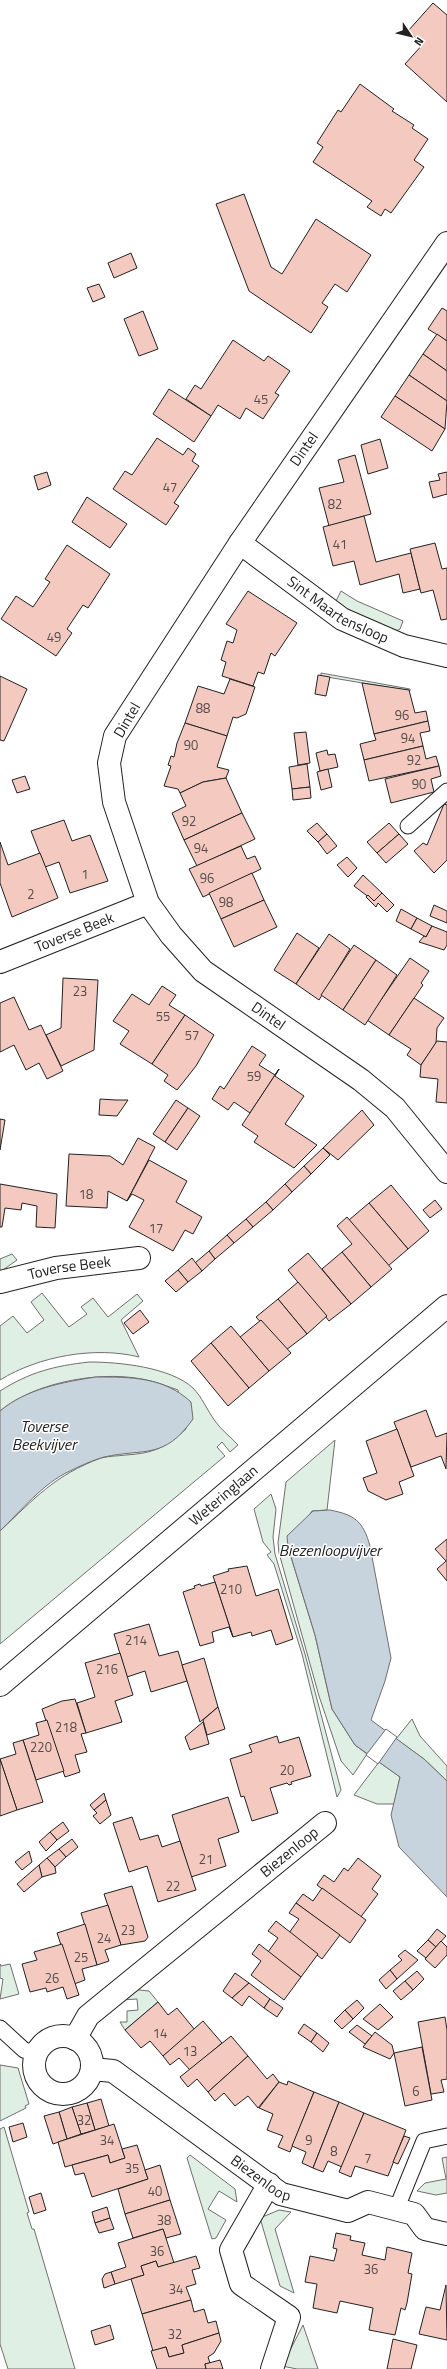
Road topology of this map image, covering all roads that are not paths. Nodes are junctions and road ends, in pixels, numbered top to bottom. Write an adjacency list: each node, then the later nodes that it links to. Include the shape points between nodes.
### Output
1 (447, 243): 2 (street, Dintel)
2 (240, 543): 3 (street, Sint Maartensloop, via 342,618 404,646); 6 (street, Dintel, via 115,736 109,763 114,802)
3 (447, 656)
4 (447, 791): 5 (lane)
5 (408, 826)
6 (148, 903): 7 (street, Toverse Beek); 8 (street, Dintel, via 171,935 203,971 366,1084 395,1108)
7 (0, 962)
8 (447, 1172)
9 (139, 1258): 10 (street, Toverse Beek, via 56,1268)
10 (0, 1282)
11 (447, 1306): 12 (street, Weteringlaan)
12 (0, 1685)
13 (325, 1823): 15 (street, Biezenloop, via 88,2016)
14 (0, 2028): 16 (lane, via 24,2050)
15 (75, 2039): 16 (street, via 62,2036 50,2039 40,2048); 17 (street, via 85,2046 90,2055)
16 (38, 2054): 17 (street, via 35,2059 35,2072 40,2082 57,2094 77,2091 85,2084)
17 (92, 2069): 19 (street, Biezenloop, via 113,2071)
18 (447, 2136): 20 (lane, via 424,2141)
19 (269, 2184): 20 (street, Biezenloop, via 281,2194 348,2211 368,2202); 22 (street, via 231,2250 241,2284 289,2317)
20 (396, 2210): 21 (street, Biezenloop, via 414,2214 425,2229)
21 (447, 2234)
22 (272, 2369)

